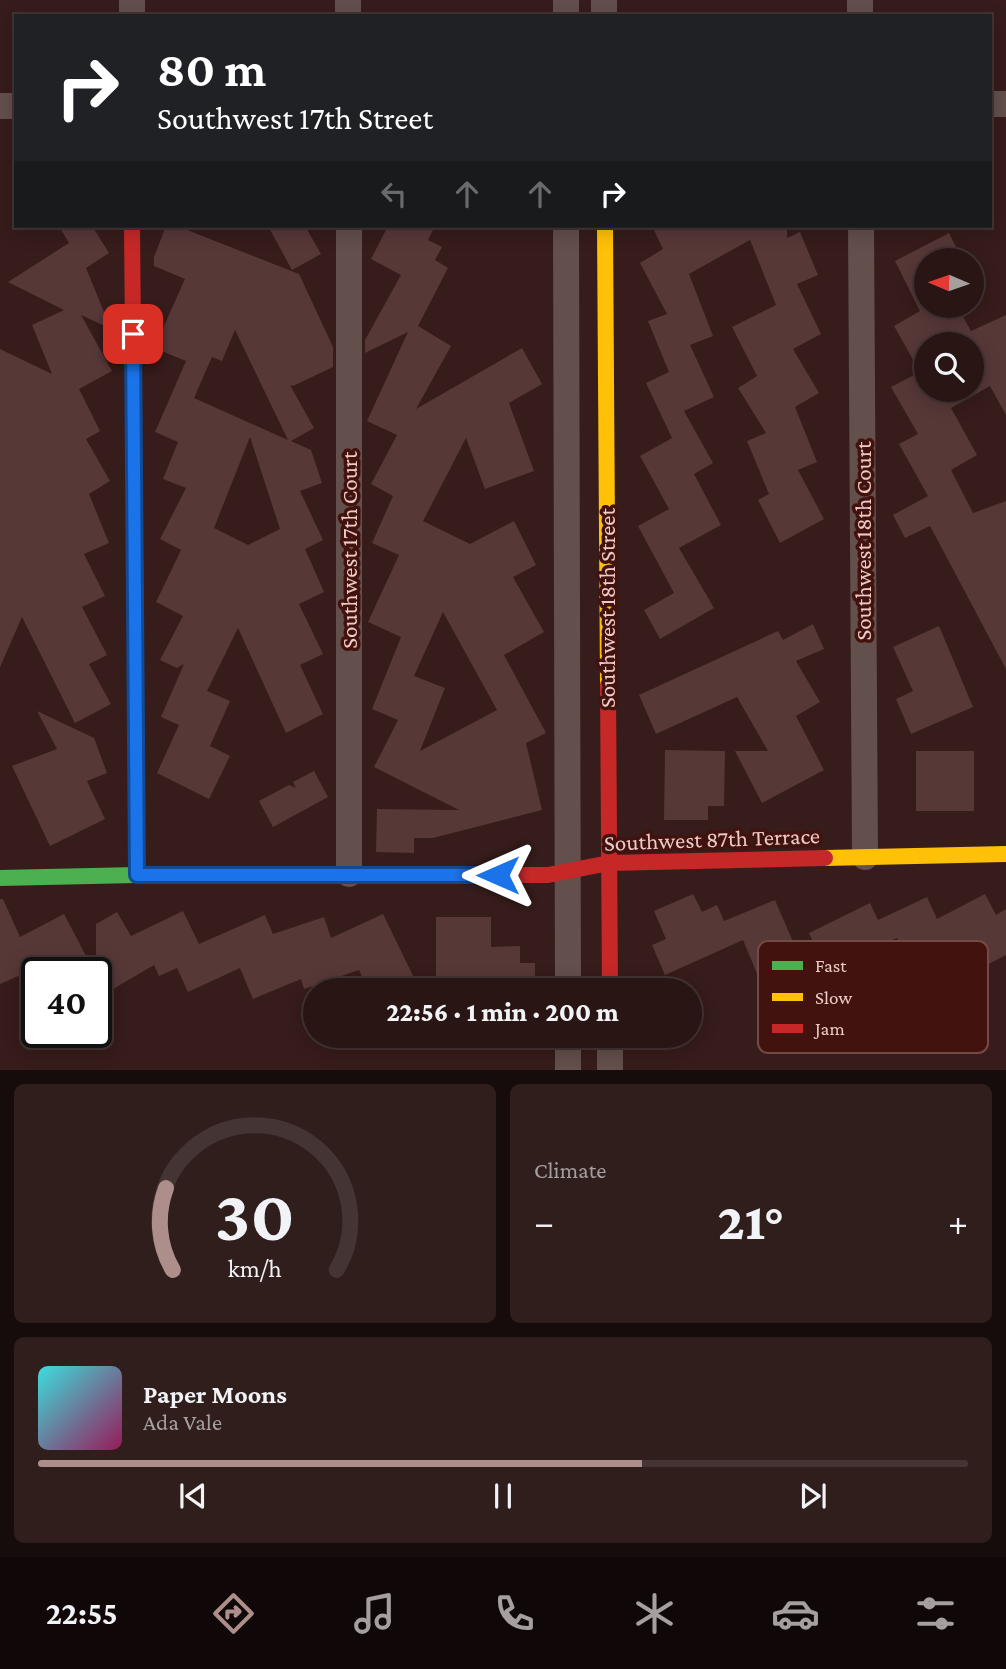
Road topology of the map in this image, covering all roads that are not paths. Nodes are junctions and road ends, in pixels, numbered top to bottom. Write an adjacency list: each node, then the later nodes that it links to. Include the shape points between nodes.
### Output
1 (132, 228): 11 (street)
2 (349, 228): 10 (street, Southwest 17th Court)
3 (566, 228): 9 (street, Southwest 18th Street)
4 (606, 228): 8 (street, Southwest 18th Street)
5 (860, 228): 7 (street, Southwest 18th Court)
6 (1006, 854): 7 (street, Southwest 87th Terrace)
7 (865, 857): 8 (street, Southwest 87th Terrace)
8 (609, 863): 9 (street, Southwest 87th Terrace); 14 (street, Southwest 18th Street)
9 (568, 871): 10 (street, Southwest 87th Terrace, via 548,875); 13 (street, Southwest 18th Street)
10 (349, 874): 11 (street, Southwest 87th Terrace)
11 (137, 875): 12 (street, Southwest 87th Terrace)
12 (0, 877)
13 (568, 978)
14 (610, 978)
15 (568, 1048): 17 (street)
16 (610, 1048): 18 (street)
17 (568, 1070)
18 (610, 1070)

